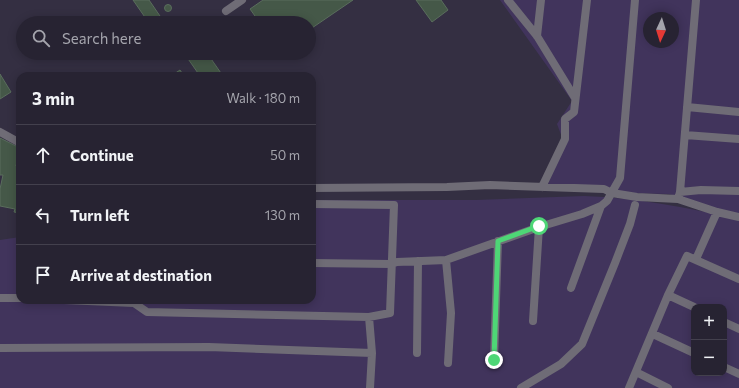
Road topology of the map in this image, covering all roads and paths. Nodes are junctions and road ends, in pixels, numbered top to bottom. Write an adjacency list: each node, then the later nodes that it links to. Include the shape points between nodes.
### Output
1 (241, 0): 7 (street)
2 (508, 0): 8 (street)
3 (541, 0): 8 (street)
4 (587, 0): 9 (street)
5 (635, 0): 19 (street, via 620,178)
6 (696, 0): 10 (street)
7 (226, 12)
8 (537, 36): 9 (street)
9 (576, 98): 16 (street, via 574,112 564,118 565,139)
10 (687, 107): 11 (street); 13 (street)
11 (739, 112)
12 (0, 132): 15 (street)
13 (685, 135): 14 (street); 20 (street)
14 (739, 139)
15 (16, 141)
16 (542, 187): 17 (street, via 490,185); 19 (street, via 604,189)
17 (316, 188)
18 (739, 191): 20 (street, via 702,190)
19 (612, 193): 20 (street, via 637,197); 23 (street)
20 (679, 196): 24 (street)
21 (316, 204): 32 (street, via 394,206)
22 (635, 205): 55 (street, via 615,264 582,344 561,364)
23 (601, 206): 26 (street); 34 (street)
24 (717, 212): 25 (street); 28 (street)
25 (739, 217)
26 (539, 226): 27 (street); 41 (street)
27 (498, 241): 29 (street); 49 (street)
28 (696, 259): 33 (street); 35 (street, via 687,256)
29 (446, 260): 30 (street); 50 (street, via 451,313)
30 (418, 261): 32 (street); 46 (street)
31 (316, 263): 32 (street)
32 (391, 264): 40 (street, via 390,313)
33 (739, 279)
34 (571, 288)
35 (668, 295): 39 (street); 44 (street)
36 (0, 298): 37 (street)
37 (16, 298)
38 (135, 304): 40 (street, via 147,312)
39 (691, 306)
40 (369, 317): 48 (street)
41 (533, 321)
42 (727, 323): 43 (street)
43 (739, 329)
44 (653, 334): 47 (street); 52 (street)
45 (0, 348): 48 (street, via 209,347)
46 (417, 352)
47 (691, 352)
48 (372, 353): 54 (street)
49 (494, 360)
50 (448, 363)
51 (727, 368): 53 (street)
52 (636, 372): 56 (street); 57 (street)
53 (739, 374)
54 (370, 388)
55 (521, 388)
56 (629, 388)
57 (668, 388)

